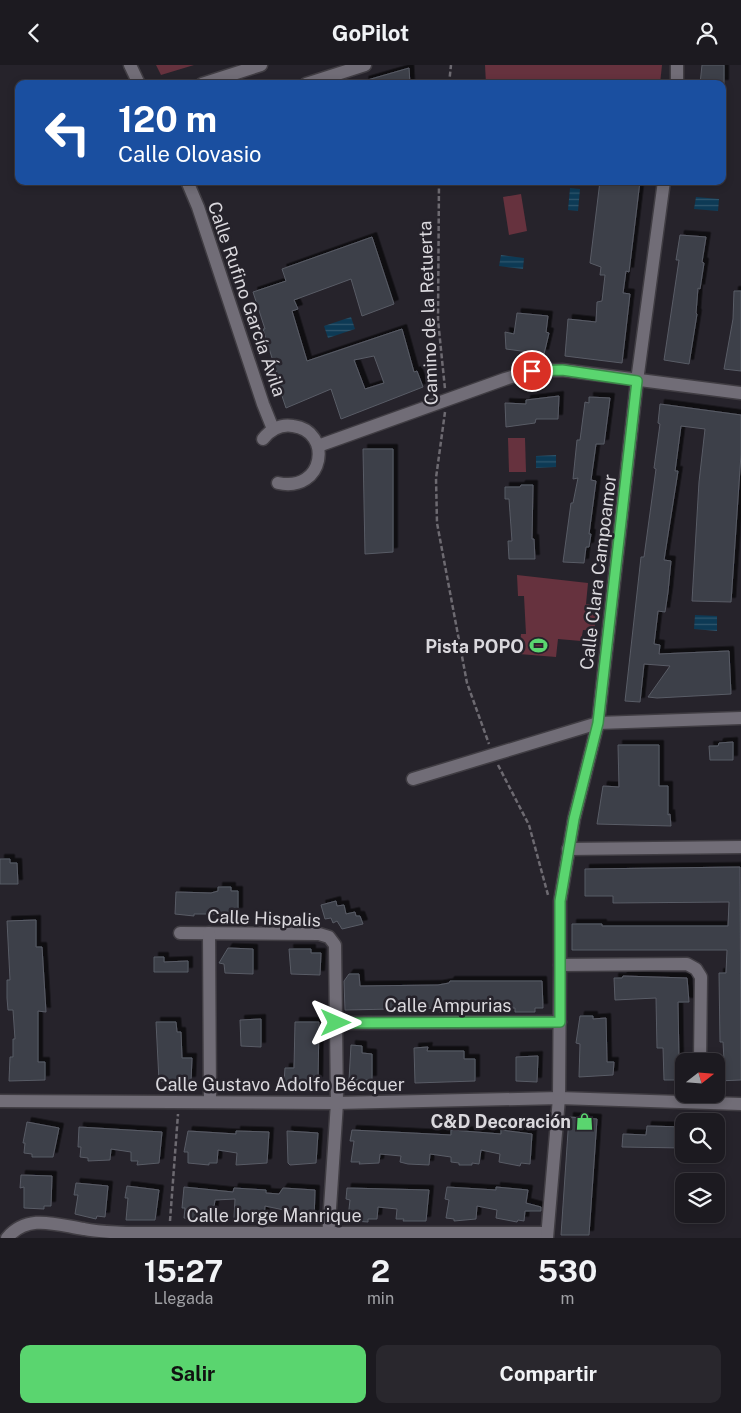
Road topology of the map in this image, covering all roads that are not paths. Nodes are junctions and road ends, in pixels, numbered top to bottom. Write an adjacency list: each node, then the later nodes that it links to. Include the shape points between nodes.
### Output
1 (130, 65): 5 (street)
2 (261, 65): 6 (street)
3 (364, 65): 7 (street)
4 (677, 65): 8 (street)
5 (137, 80)
6 (214, 80)
7 (318, 80)
8 (677, 80)
9 (189, 185): 13 (street, Calle Rufino García Ávila)
10 (663, 185): 11 (street, Calle Clara Campoamor)
11 (637, 381): 12 (street); 15 (street, via 562,370 532,371); 18 (street, Calle Clara Campoamor)
12 (741, 393)
13 (273, 429): 14 (street); 15 (street, via 286,425 300,427 311,434)
14 (263, 439)
15 (318, 445): 16 (street, via 317,468 310,477 300,483)
16 (278, 483)
17 (741, 718): 18 (street)
18 (598, 723): 19 (street); 21 (street, Calle Clara Campoamor)
19 (413, 779)
20 (741, 847): 21 (street)
21 (568, 849): 24 (street, Calle Clara Campoamor, via 560,901)
22 (180, 933): 23 (street, Calle Hispalis)
23 (209, 933): 26 (street, Calle Hispalis, via 319,934 329,937 336,945); 31 (street)
24 (560, 965): 25 (street, Calle Clara Campoamor); 27 (street, via 688,964 696,969 701,977)
25 (560, 1022): 26 (street, Calle Ampurias); 29 (street, Calle Clara Campoamor)
26 (336, 1023): 33 (street, Calle Hispalis)
27 (700, 1053)
28 (675, 1098): 29 (street, Calle Gustavo Adolfo Bécquer)
29 (559, 1099): 33 (street, Calle Gustavo Adolfo Bécquer); 37 (street, Calle Clara Campoamor)
30 (0, 1101): 31 (street, Calle Gustavo Adolfo Bécquer)
31 (210, 1101): 33 (street, Calle Gustavo Adolfo Bécquer)
32 (725, 1102): 34 (street, Calle Gustavo Adolfo Bécquer)
33 (337, 1103): 35 (street, Calle Hispalis)
34 (741, 1104)
35 (328, 1235): 36 (street, Calle Jorge Manrique); 37 (street, Calle Jorge Manrique)
36 (208, 1236): 38 (street, Calle Jorge Manrique, via 85,1230 38,1222 13,1231)
37 (547, 1236)
38 (8, 1238)

